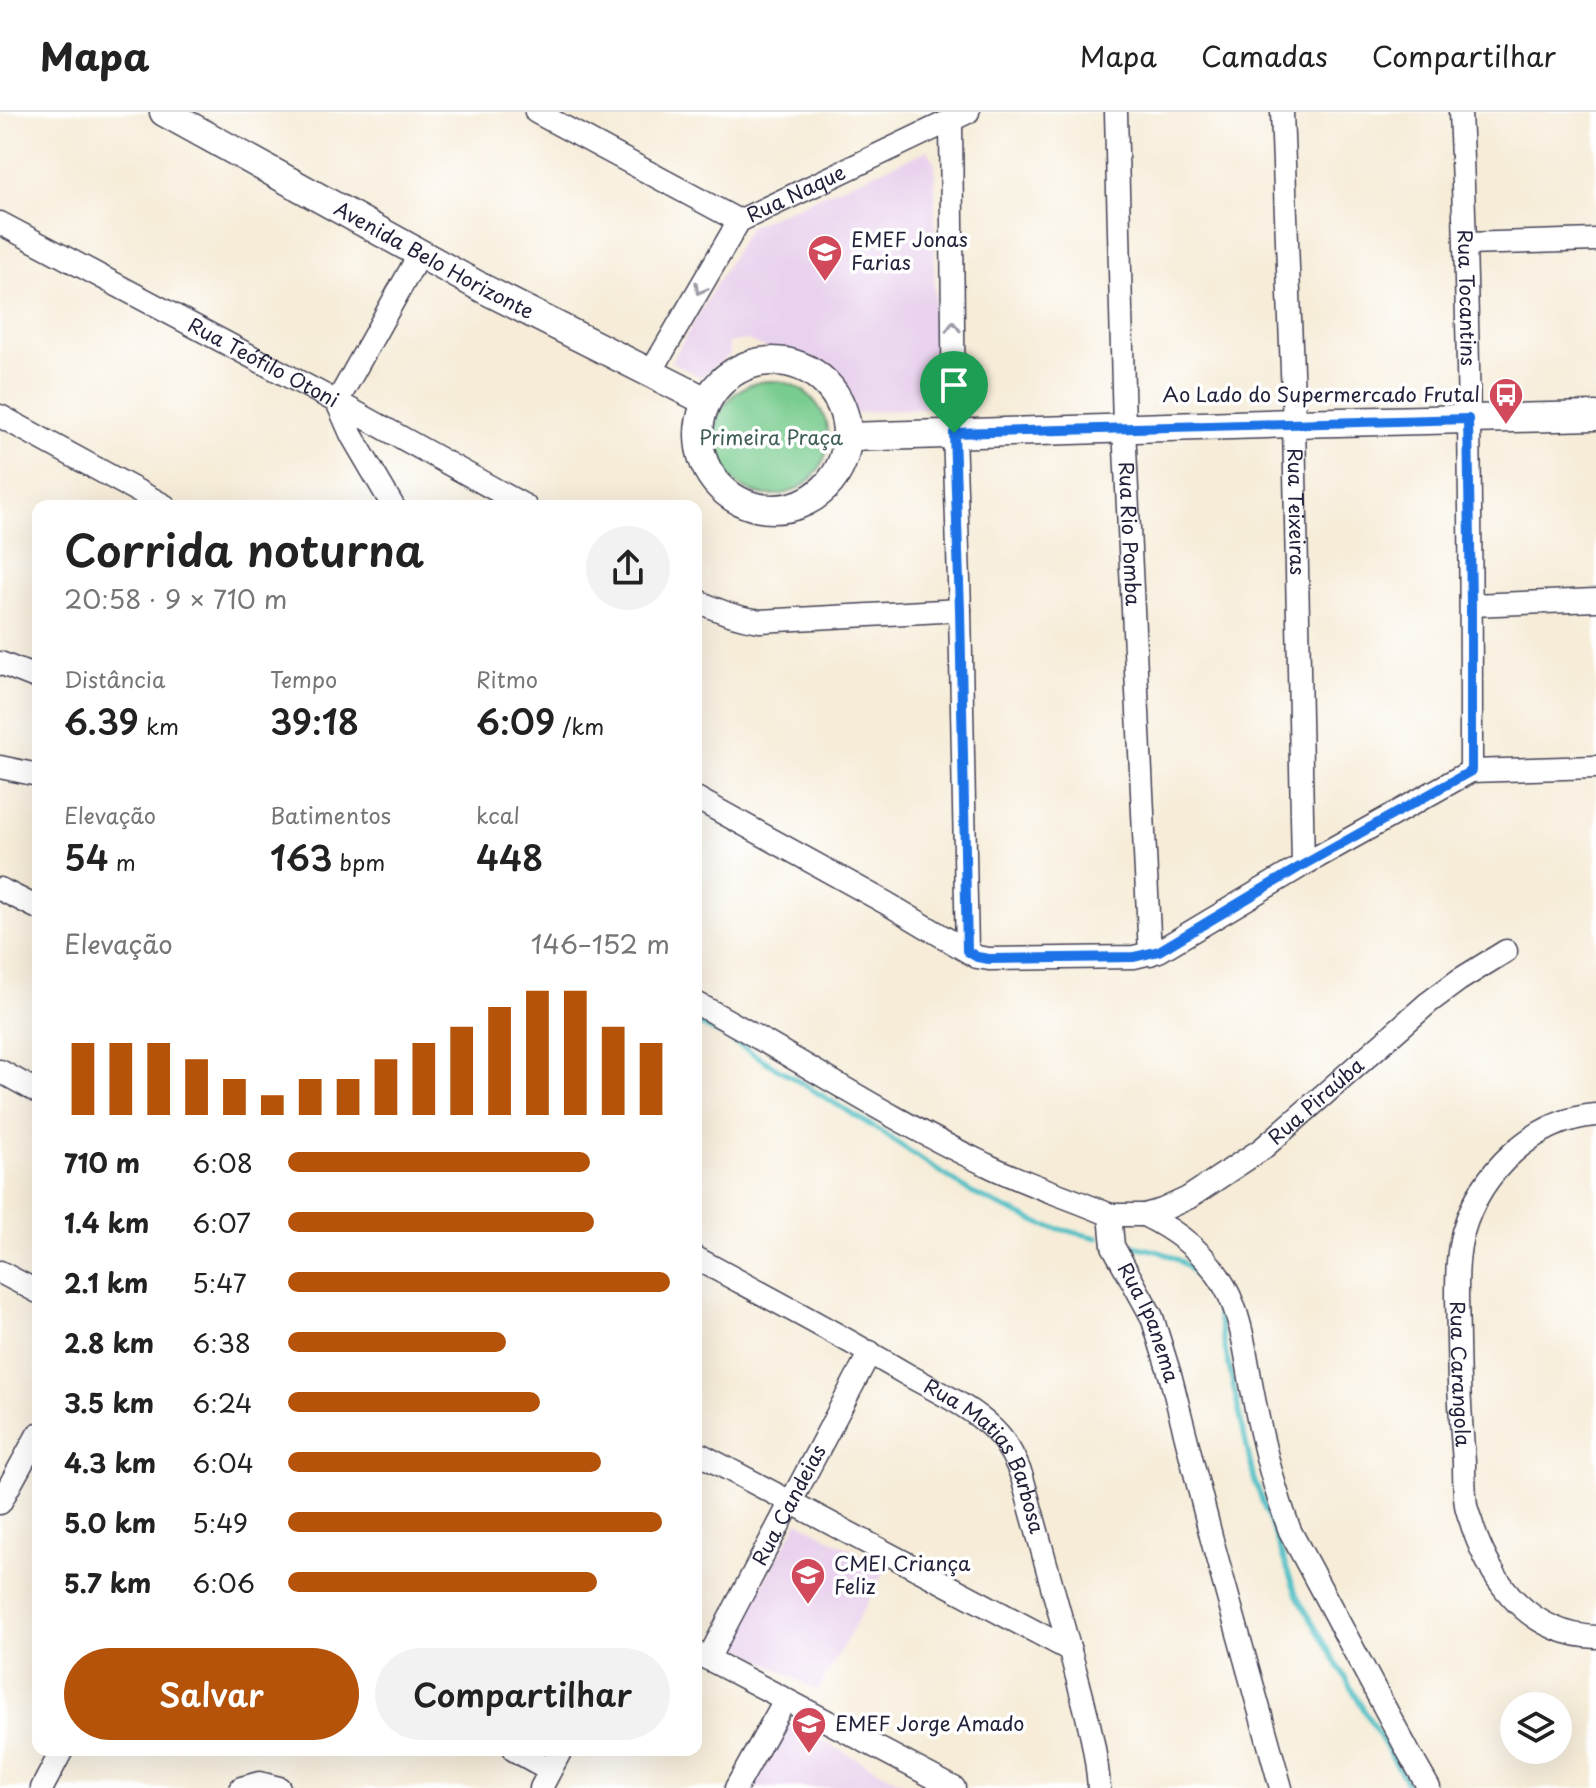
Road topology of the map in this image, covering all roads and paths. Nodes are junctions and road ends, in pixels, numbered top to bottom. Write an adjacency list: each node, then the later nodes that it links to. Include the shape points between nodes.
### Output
1 (164, 112): 11 (street, Avenida Belo Horizonte)
2 (536, 112): 7 (street)
3 (1116, 112): 19 (street, Rua Rio Pomba)
4 (1282, 112): 18 (street, Rua Teixeiras)
5 (1460, 112): 10 (street, Rua Tocantins)
6 (959, 116): 7 (street, Rua Naque); 20 (street, one-way to 6)
7 (739, 221): 12 (street, Rua Naque, one-way to 12)
8 (0, 223): 14 (street, Rua Teófilo Otoni)
9 (1596, 240): 10 (street)
10 (1466, 244): 17 (street, Rua Tocantins)
11 (420, 253): 12 (street, Avenida Belo Horizonte); 14 (street)
12 (651, 372): 13 (street, Avenida Belo Horizonte)
13 (706, 401): 21 (street, via 737,369 780,360 821,378 836,395); 21 (street, via 699,419 701,456 721,488 754,507 792,507 825,488 837,473)
14 (337, 402): 23 (street); 24 (street, Rua Teófilo Otoni)
15 (0, 416): 22 (street)
16 (1596, 416): 17 (street)
17 (1468, 419): 18 (street); 27 (street, Rua Tocantins)
18 (1294, 423): 19 (street); 36 (street, Rua Teixeiras)
19 (1124, 428): 20 (street); 41 (street, Rua Rio Pomba)
20 (954, 433): 21 (street); 28 (street)
21 (848, 437)
22 (154, 500)
23 (389, 500)
24 (514, 500)
25 (1596, 600): 27 (street)
26 (702, 603): 28 (street, via 760,621)
27 (1471, 605): 33 (street, Rua Tocantins)
28 (960, 610): 39 (street)
29 (0, 663): 30 (street)
30 (32, 676)
31 (0, 767): 34 (street)
32 (1596, 767): 33 (street)
33 (1471, 771): 36 (street)
34 (32, 774)
35 (702, 801): 39 (street)
36 (1303, 865): 41 (street)
37 (0, 889): 38 (street)
38 (32, 905)
39 (967, 951): 41 (street, via 989,959)
40 (1506, 951): 47 (street, Rua Piraúba, via 1428,1003 1262,1149 1188,1198)
41 (1150, 954)
42 (702, 1006): 46 (street, via 986,1165)
43 (0, 1071): 44 (street)
44 (32, 1089)
45 (1596, 1115): 56 (street, Rua Carangola, via 1551,1126 1522,1143 1495,1171 1463,1232 1457,1297 1466,1506 1479,1545 1516,1603 1542,1623)
46 (1110, 1215): 47 (street, Rua Piraúba); 70 (street, Rua Ipanema, via 1113,1246 1152,1317 1171,1378)
47 (1144, 1215): 71 (street, via 1193,1247 1225,1288 1235,1309 1275,1493 1290,1531)
48 (702, 1261): 51 (street, Rua Matias Barbosa)
49 (0, 1272): 50 (street)
50 (32, 1289)
51 (870, 1352): 55 (street, Rua Candeias); 57 (street, Rua Matias Barbosa, via 971,1411 1004,1441 1022,1477)
52 (32, 1445): 54 (street)
53 (702, 1455): 55 (street)
54 (0, 1503)
55 (791, 1504): 57 (street); 58 (street, Rua Candeias)
56 (1596, 1637)
57 (1070, 1650): 69 (street, Rua Matias Barbosa)
58 (702, 1656): 59 (street)
59 (785, 1700): 63 (street); 67 (street)
60 (59, 1756): 64 (street)
61 (526, 1756): 62 (street)
62 (551, 1769)
63 (930, 1783): 68 (street)
64 (42, 1788)
65 (241, 1788): 66 (street, via 259,1783)
66 (278, 1788)
67 (736, 1788)
68 (954, 1788)
69 (1099, 1788)
70 (1281, 1788)
71 (1429, 1788)

